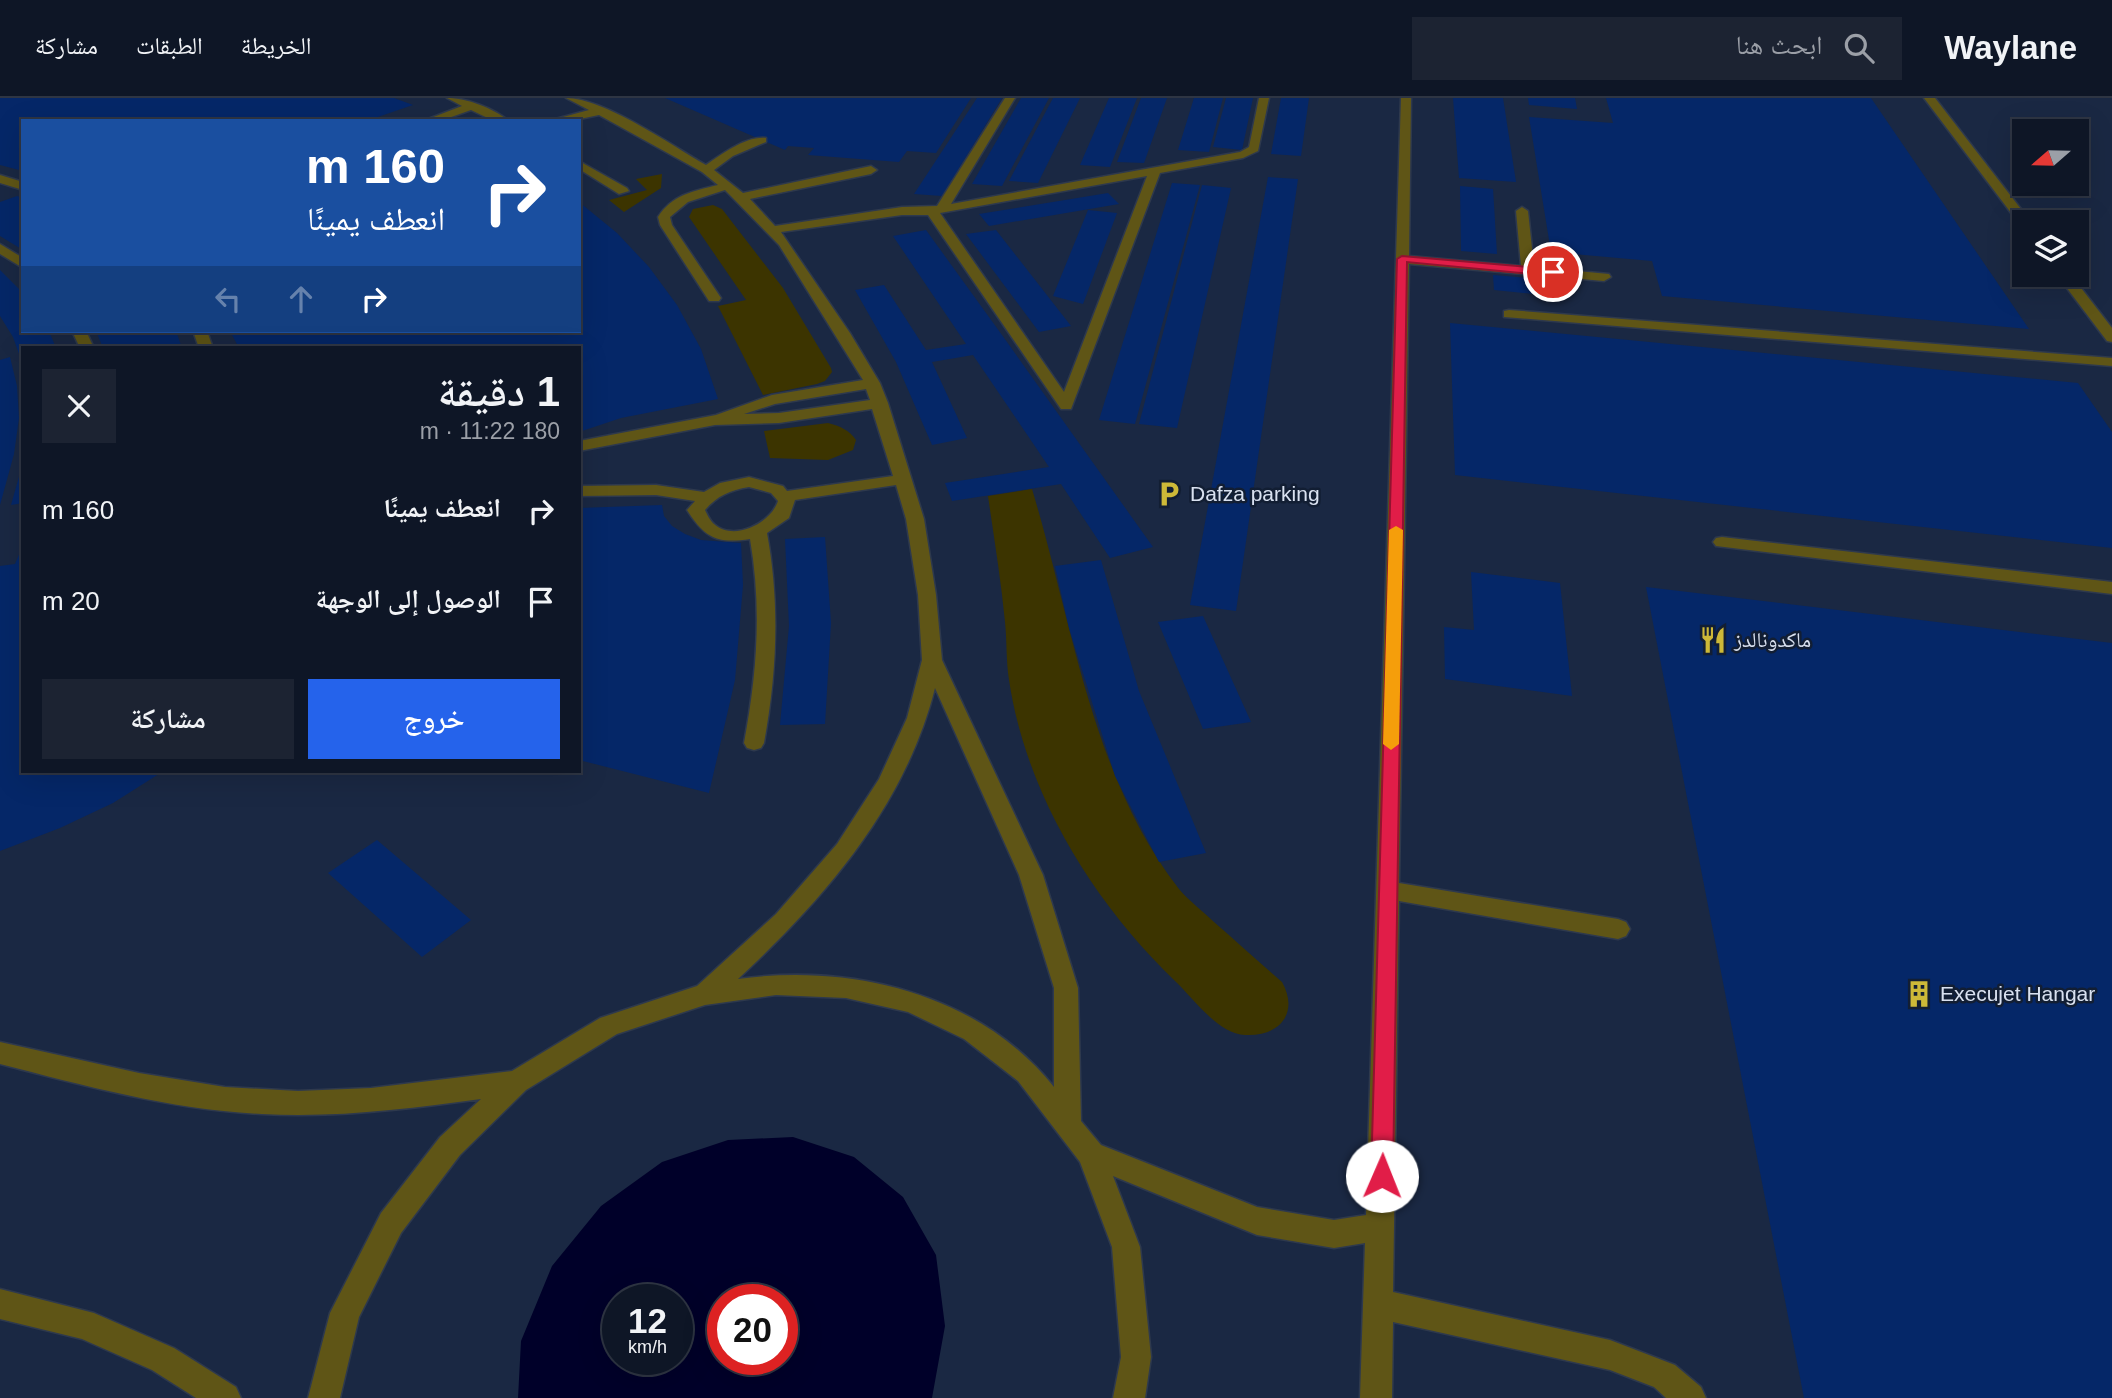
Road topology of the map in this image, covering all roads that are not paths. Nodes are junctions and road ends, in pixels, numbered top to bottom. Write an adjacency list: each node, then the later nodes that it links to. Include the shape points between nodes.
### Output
1 (452, 98): 7 (street)
2 (571, 98): 8 (street)
3 (1010, 98): 23 (street)
4 (1264, 98): 16 (street, via 1254,149)
5 (1406, 98): 29 (street)
6 (1930, 98): 24 (street)
7 (474, 106): 9 (street); 10 (street)
8 (601, 111): 11 (street); 14 (street)
9 (434, 119)
10 (500, 119)
11 (562, 119)
12 (762, 140): 14 (street, via 729,153)
13 (581, 165): 21 (street)
14 (706, 170): 19 (street)
15 (871, 170): 22 (street)
16 (1155, 171): 23 (street); 23 (street, via 1066,406)
17 (0, 179): 18 (street)
18 (21, 185): 20 (street)
19 (728, 186): 22 (street); 34 (street, via 678,201 664,217)
20 (0, 191)
21 (623, 191)
22 (741, 197): 26 (street)
23 (937, 210): 26 (street); 27 (street, via 910,220)
24 (2015, 210)
25 (1522, 211): 31 (street)
26 (772, 230): 27 (street)
27 (796, 241): 38 (street)
28 (0, 248): 30 (street)
29 (1402, 259): 31 (street); 51 (street)
30 (21, 263)
31 (1528, 270): 32 (street)
32 (1604, 277)
33 (2073, 287): 36 (street)
34 (714, 299)
35 (1509, 314): 37 (street)
36 (2112, 338)
37 (2112, 362)
38 (872, 383): 39 (street); 40 (street, via 772,400)
39 (880, 404): 40 (street, via 770,419); 42 (street)
40 (715, 420): 41 (street)
41 (581, 446)
42 (904, 479): 44 (street); 49 (street, via 928,595)
43 (581, 491): 45 (street, via 656,491)
44 (785, 496): 45 (street, via 777,488 749,482 718,489); 46 (street, via 784,516)
45 (706, 497): 46 (street, via 696,510 700,523 713,532 735,536)
46 (758, 532): 50 (street, via 770,627 766,682)
47 (1722, 542): 48 (street)
48 (2112, 587)
49 (932, 660): 53 (street, via 917,718 889,782 845,850 784,921); 56 (street, via 1031,875 1066,988)
50 (754, 743)
51 (1388, 890): 52 (street); 58 (street)
52 (1618, 929)
53 (705, 993): 55 (street, via 609,1026); 56 (street, via 776,984 846,987 912,1002 973,1031 1027,1073)
54 (0, 1053): 55 (street, via 129,1084 226,1099 310,1103 407,1098)
55 (517, 1082): 62 (street, via 450,1146 391,1223 345,1313)
56 (1068, 1127): 57 (street)
57 (1091, 1154): 58 (street, via 1257,1221 1334,1234); 63 (street, via 1126,1247 1136,1357)
58 (1381, 1227): 60 (street)
59 (0, 1304): 61 (street, via 82,1324 163,1359)
60 (1378, 1304): 64 (street); 65 (street, via 1611,1355 1664,1376)
61 (225, 1398)
62 (324, 1398)
63 (1129, 1398)
64 (1377, 1398)
65 (1690, 1398)

